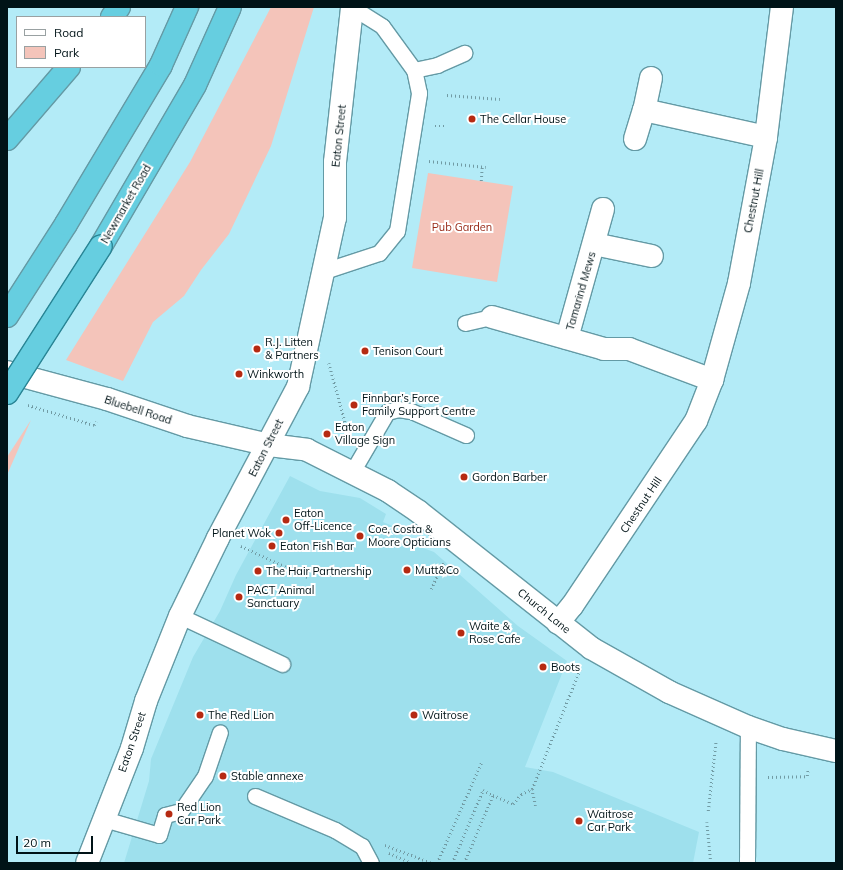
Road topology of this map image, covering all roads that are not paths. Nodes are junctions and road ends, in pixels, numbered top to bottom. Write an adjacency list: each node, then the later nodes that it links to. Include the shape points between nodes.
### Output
1 (118, 7): 7 (highway)
2 (187, 7): 20 (highway, via 161,65 66,224)
3 (230, 7): 26 (highway, Newmarket Road, bridge, via 195,85)
4 (349, 7): 5 (street)
5 (352, 7): 10 (lane, via 382,26); 19 (street, Eaton Street, via 335,162 335,218)
6 (782, 7): 13 (street, Chestnut Hill)
7 (113, 16)
8 (464, 53): 10 (lane, via 437,66)
9 (68, 68): 14 (highway)
10 (414, 70): 19 (lane, via 419,93 397,231 379,253)
11 (651, 78): 12 (street)
12 (644, 110): 13 (street); 15 (street)
13 (766, 137): 25 (street, Chestnut Hill, via 739,283)
14 (7, 139)
15 (635, 139)
16 (603, 209): 17 (street, Tamarind Mews)
17 (594, 244): 18 (street, Tamarind Mews); 23 (street, Tamarind Mews)
18 (652, 256)
19 (324, 271): 28 (street, Eaton Street, via 298,387)
20 (7, 316)
21 (492, 317): 22 (lane); 23 (street, Tamarind Mews)
22 (465, 323)
23 (567, 338): 25 (street, Tamarind Mews, via 604,349 629,349)
24 (7, 372): 28 (street, Bluebell Road, via 107,399 187,426)
25 (712, 380): 31 (street, Chestnut Hill, via 696,421)
26 (14, 398)
27 (466, 435): 29 (lane, via 412,411 398,409 387,412)
28 (269, 445): 29 (street, Church Lane, via 307,450); 30 (street, Eaton Street, via 218,538)
29 (352, 472): 31 (street, Church Lane, via 419,512)
30 (180, 616): 32 (lane); 37 (street, Eaton Street, via 146,701 132,748)
31 (558, 623): 33 (street, Church Lane, via 591,648 669,692)
32 (282, 664)
33 (748, 727): 35 (street, Church Lane); 40 (lane)
34 (220, 732): 37 (lane, via 205,776 181,811 165,815 159,835)
35 (836, 751)
36 (255, 796): 39 (lane, via 335,830 362,846)
37 (104, 819): 38 (street, Eaton Street)
38 (87, 863)
39 (371, 863)
40 (747, 863)

